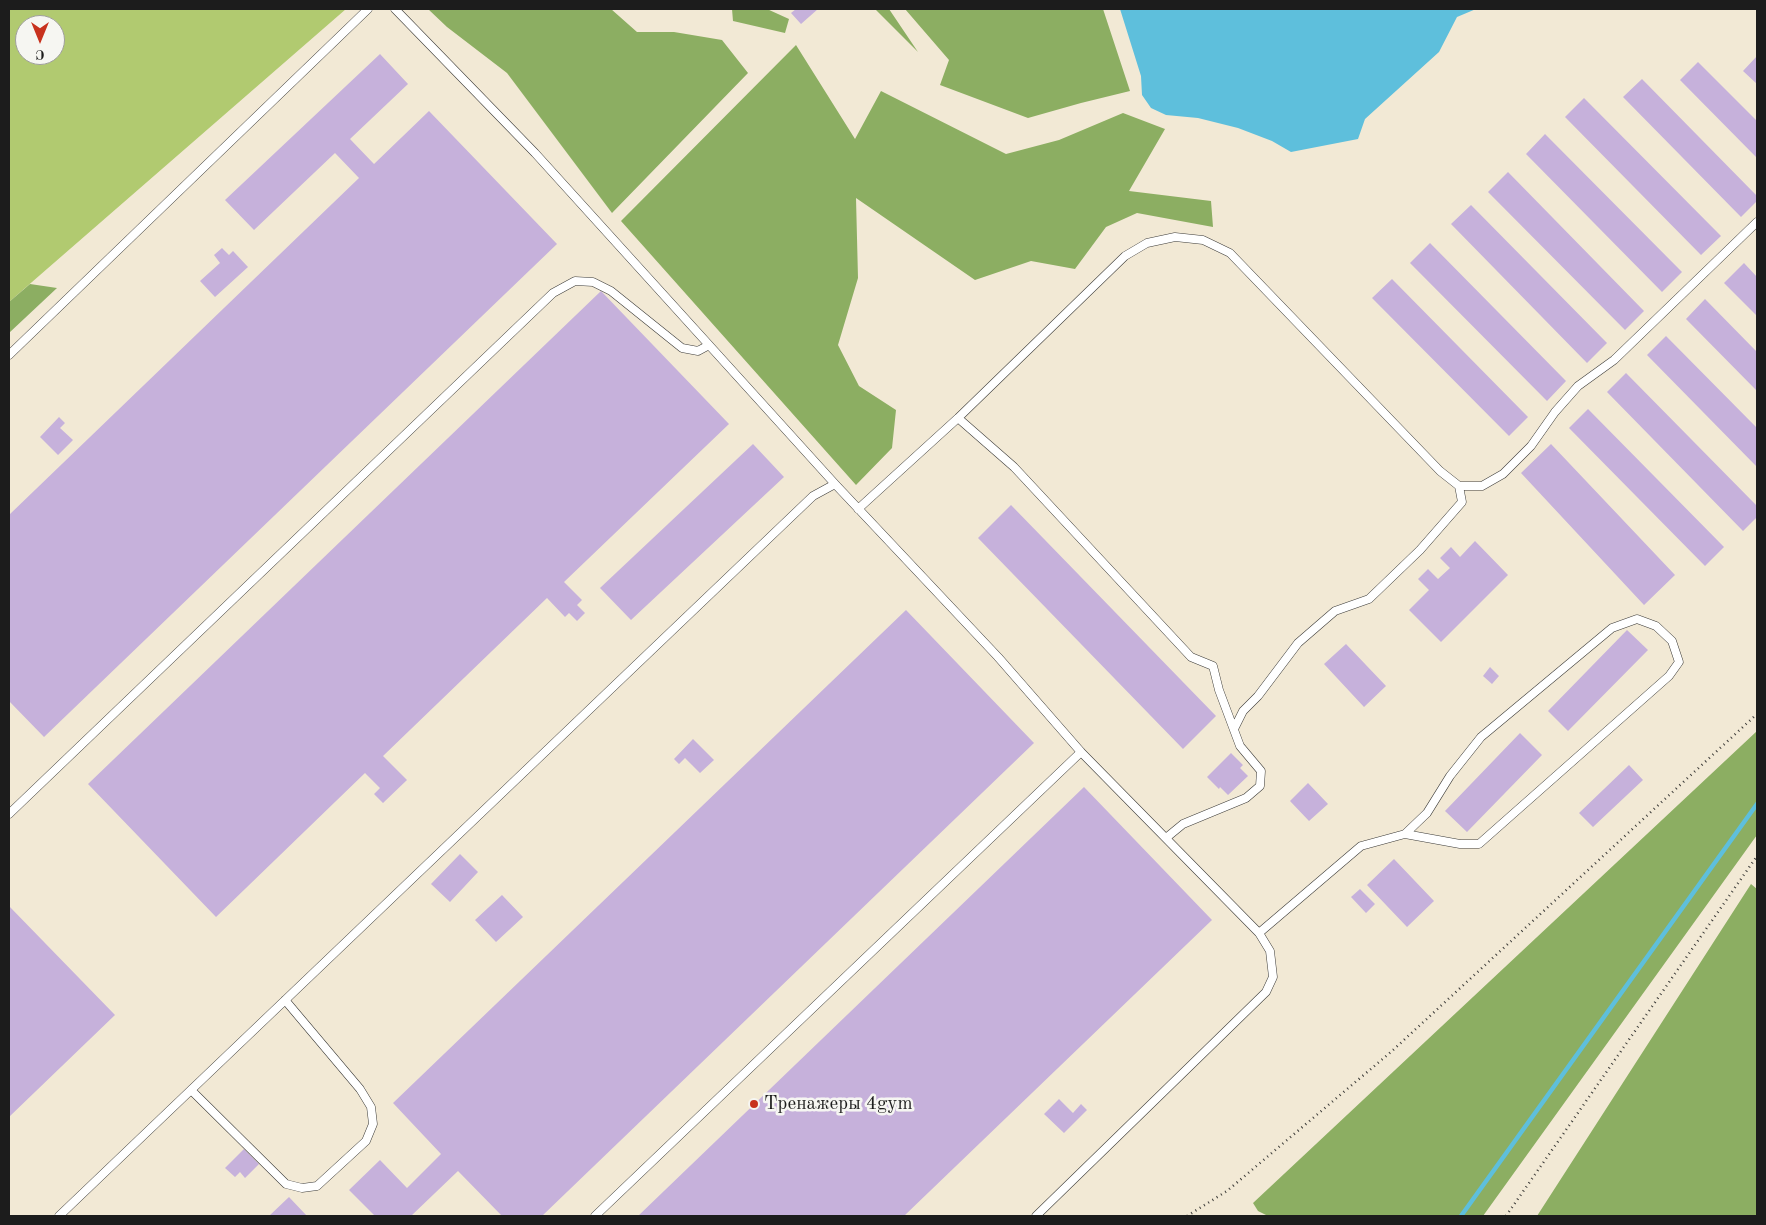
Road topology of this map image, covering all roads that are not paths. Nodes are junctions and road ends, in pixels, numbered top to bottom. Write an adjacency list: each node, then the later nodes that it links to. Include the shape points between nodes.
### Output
1 (368, 9): 5 (lane)
2 (395, 9): 4 (lane, via 535,153)
3 (1757, 222): 8 (lane, via 1614,360 1578,386 1531,446 1504,474 1482,486)
4 (709, 345): 7 (lane); 12 (lane, via 698,351 682,348 611,291 593,282 575,281 553,294)
5 (9, 355)
6 (958, 418): 8 (lane, via 1125,256 1147,243 1175,237 1203,240 1230,253 1440,471); 9 (lane); 10 (lane, via 1014,467 1191,657 1213,666)
7 (835, 484): 9 (lane); 16 (lane, via 813,496)
8 (1459, 486): 10 (lane, via 1462,502 1420,550 1370,599 1335,611 1298,643 1243,711)
9 (858, 508): 11 (lane, via 998,657)
10 (1234, 729): 14 (lane, via 1240,746 1261,771 1260,786 1246,798 1183,824)
11 (1081, 752): 14 (lane); 19 (lane)
12 (9, 814)
13 (1405, 834): 13 (lane, via 1426,813 1481,737 1612,628 1637,619 1656,626 1672,641 1679,662 1669,676 1479,844 1460,844); 15 (lane, via 1361,846)
14 (1166, 838): 15 (lane)
15 (1259, 933): 20 (lane, via 1270,952 1273,977 1266,992)
16 (286, 1000): 17 (lane); 17 (lane, via 360,1089 371,1107 373,1124 366,1141 316,1186 302,1188 286,1184)
17 (191, 1090): 18 (lane)
18 (59, 1216)
19 (595, 1216)
20 (1036, 1216)

